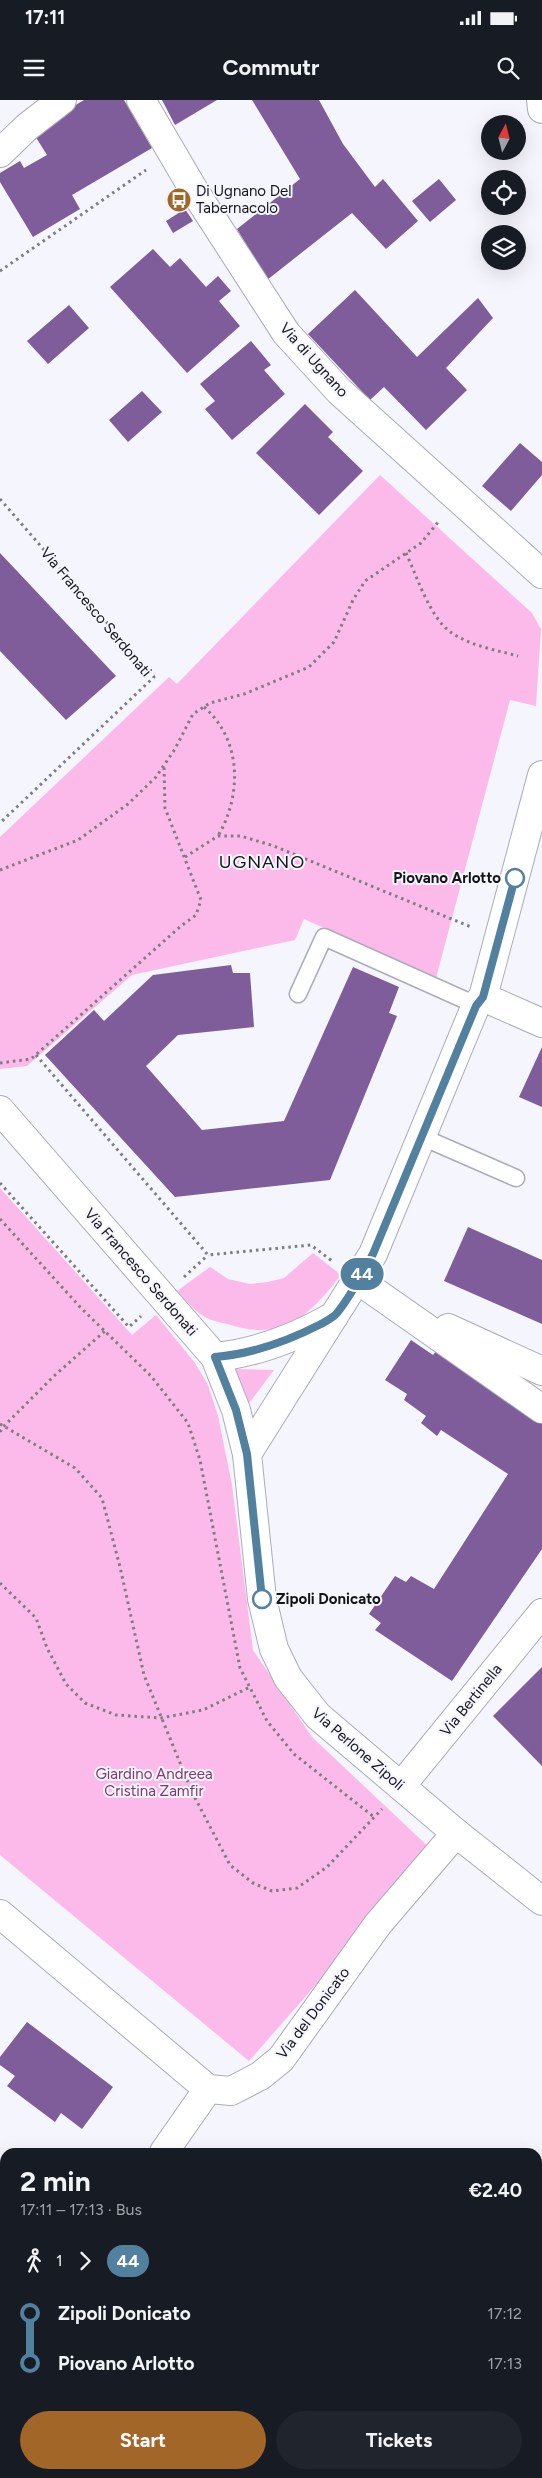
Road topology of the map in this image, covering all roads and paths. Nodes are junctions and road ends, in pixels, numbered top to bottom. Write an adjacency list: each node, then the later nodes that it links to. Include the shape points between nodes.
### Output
1 (62, 100): 5 (street)
2 (141, 100): 11 (street, Via di Ugnano, via 195,192 286,333 339,391)
3 (541, 100): 4 (street)
4 (542, 109)
5 (0, 153)
6 (154, 165): 7 (path)
7 (0, 271)
8 (0, 500): 16 (path, Via Francesco Serdonati, via 154,677)
9 (442, 516): 10 (path, via 421,543)
10 (406, 553): 12 (path, via 432,610 450,633 471,643); 13 (path, via 365,581 334,642 309,667 244,694 210,702)
11 (542, 574)
12 (518, 656)
13 (204, 707): 14 (path, via 193,714 176,749); 17 (path, via 216,717 226,736 236,773 227,820)
14 (164, 765): 18 (path, via 165,808); 19 (path, via 128,804 78,840)
15 (542, 775): 20 (street)
16 (0, 823)
17 (218, 836): 18 (path); 20 (path, via 241,836 274,846)
18 (185, 857): 24 (path, via 201,900 196,915)
19 (0, 870)
20 (500, 937): 22 (street)
21 (298, 994): 22 (lane, via 324,937)
22 (480, 1001): 23 (street); 27 (street)
23 (542, 1024)
24 (36, 1055): 25 (path, via 31,1060); 30 (path, via 208,1255 311,1245)
25 (0, 1063)
26 (0, 1110): 35 (street, Via Francesco Serdonati)
27 (422, 1137): 28 (lane); 31 (street, via 373,1254)
28 (516, 1178)
29 (0, 1219): 34 (path)
30 (333, 1262)
31 (358, 1280): 32 (street); 33 (street)
32 (386, 1299): 36 (street); 37 (street)
33 (336, 1315): 35 (street, via 271,1345); 40 (street)
34 (105, 1332): 38 (path); 43 (path, via 151,1376 188,1423 200,1460 240,1668)
35 (215, 1357): 40 (street, Via Francesco Serdonati, via 236,1410)
36 (542, 1371)
37 (542, 1409)
38 (2, 1425): 39 (path); 44 (path, via 75,1468 102,1498 144,1674)
39 (0, 1432)
40 (247, 1454): 45 (street, Via Perlone Zipoli, via 262,1599 278,1660 313,1711)
41 (0, 1583): 44 (path, via 36,1618 66,1684 85,1703 116,1715)
42 (542, 1613): 45 (street, Via Bertinella)
43 (250, 1687): 44 (path, via 203,1710); 46 (path, via 267,1721 294,1754)
44 (162, 1718): 46 (path, via 192,1792 230,1865 254,1883 272,1891 297,1888 327,1868)
45 (392, 1796): 46 (path); 47 (street, Via Perlone Zipoli)
46 (374, 1817)
47 (456, 1833): 48 (street, Via Perlone Zipoli); 50 (street, Via del Donicato, via 378,1924 282,2059 260,2076 231,2091)
48 (542, 1901)
49 (0, 1914): 50 (street)
50 (208, 2089): 51 (street)
51 (167, 2148)

